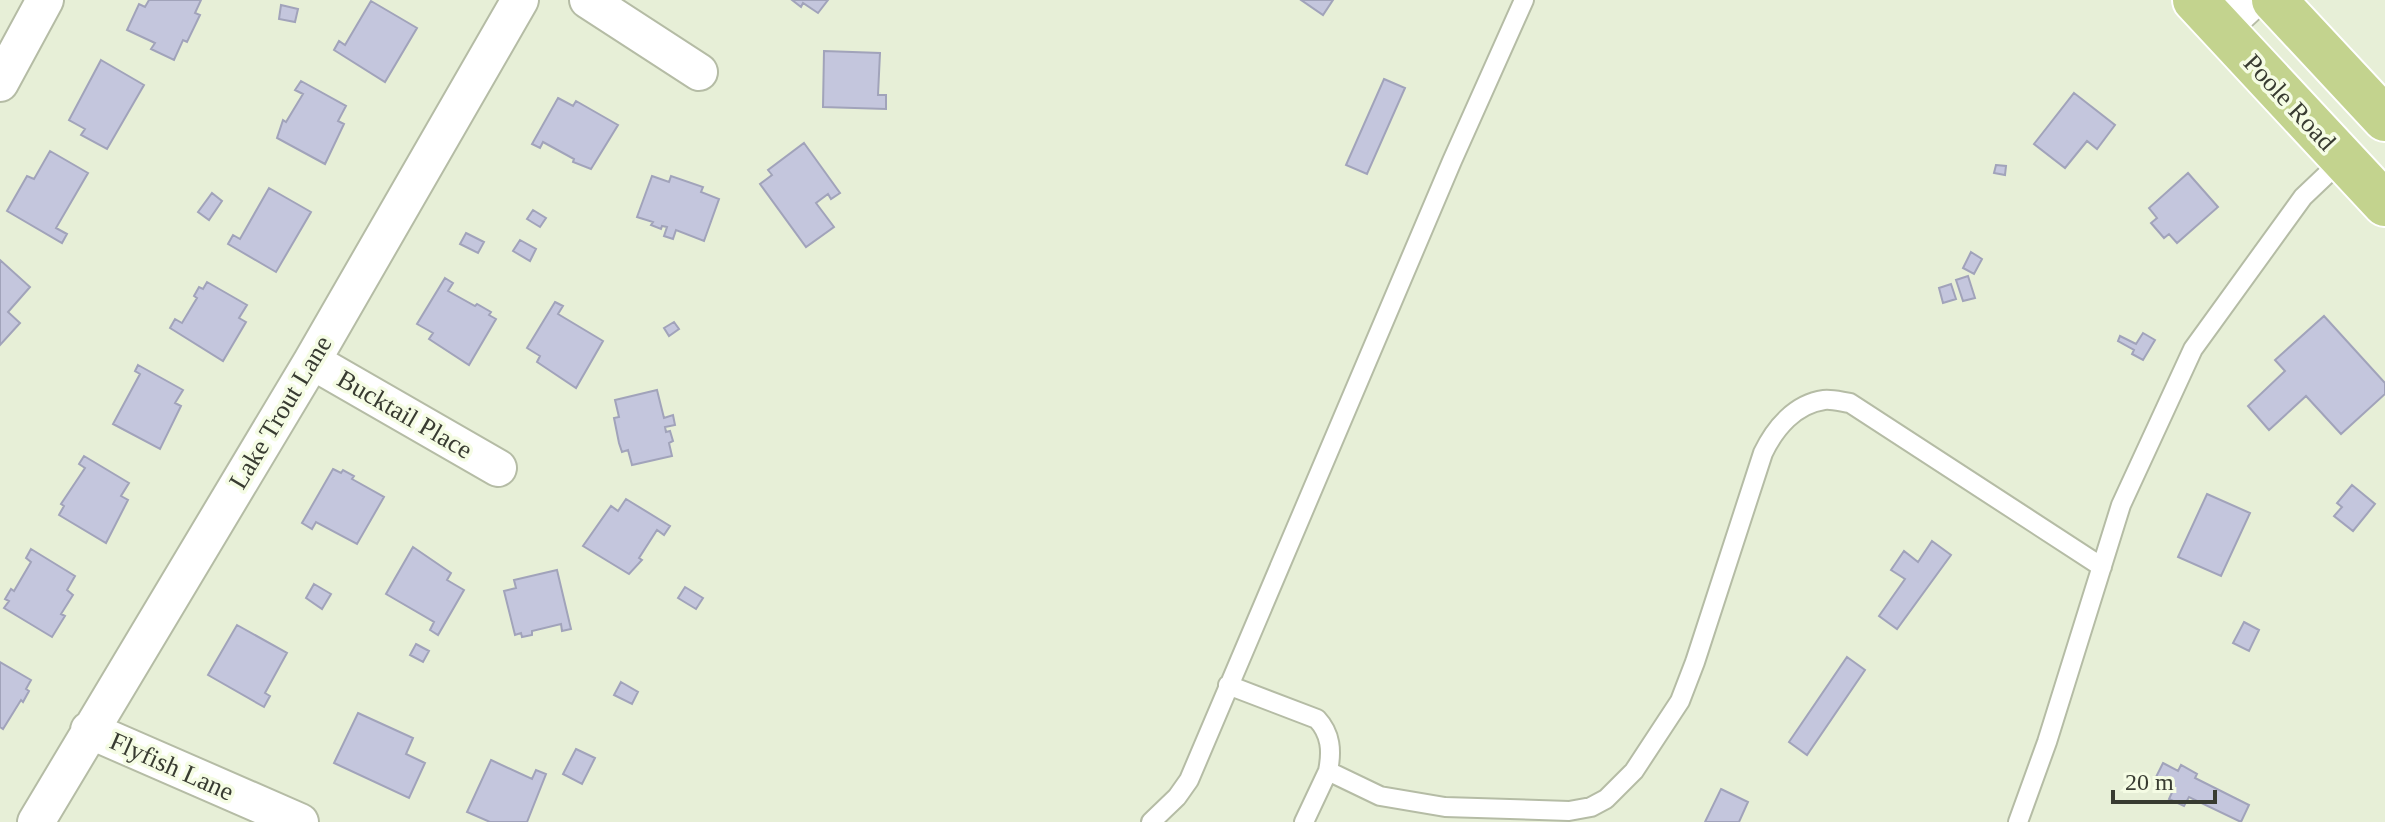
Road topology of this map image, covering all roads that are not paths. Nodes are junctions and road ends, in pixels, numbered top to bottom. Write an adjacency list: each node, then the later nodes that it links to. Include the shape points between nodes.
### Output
1 (45, 0): 8 (street)
2 (520, 0): 12 (street, Lake Trout Lane)
3 (588, 0): 7 (street)
4 (1524, 0): 15 (lane)
5 (2274, 0): 9 (main road)
6 (2222, 10): 10 (main road, Poole Road)
7 (699, 72)
8 (0, 83)
9 (2385, 119)
10 (2343, 159): 11 (main road, Poole Road); 14 (lane, via 2303,197 2193,349 2121,505)
11 (2385, 204)
12 (312, 361): 13 (street, Bucktail Place); 16 (street, Lake Trout Lane)
13 (498, 468)
14 (2102, 567): 17 (lane, via 1850,403 1825,399 1803,407 1773,433 1680,701 1634,771 1606,799 1560,812 1445,807 1380,796); 22 (lane)
15 (1228, 685): 17 (lane, via 1317,719 1327,730); 20 (lane, via 1189,780)
16 (89, 730): 18 (street, Lake Trout Lane); 19 (street, Flyfish Lane)
17 (1328, 771): 21 (lane)
18 (36, 822)
19 (300, 822)
20 (1151, 822)
21 (1304, 822)
22 (2018, 822)

